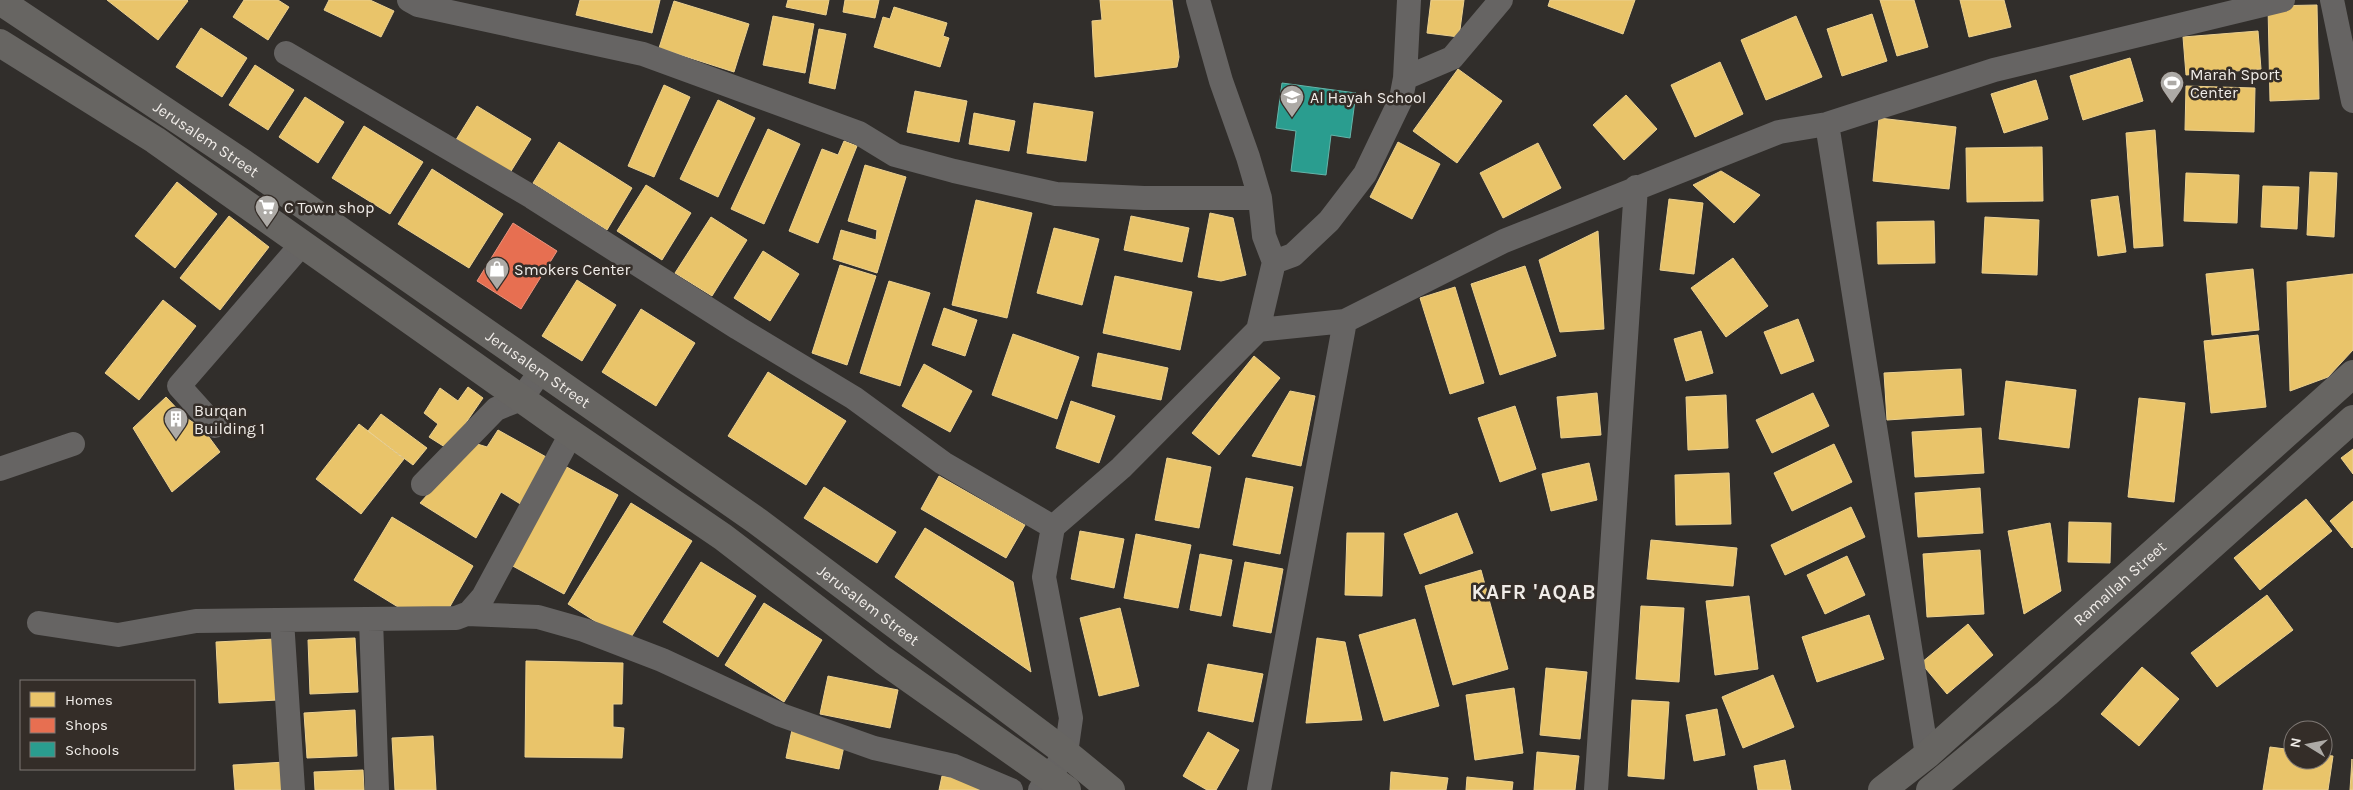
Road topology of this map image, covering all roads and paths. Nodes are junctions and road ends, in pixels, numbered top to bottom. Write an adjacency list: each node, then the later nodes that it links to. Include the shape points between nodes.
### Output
1 (409, 0): 14 (street, via 418,5 643,54 859,133 895,156 954,171 1056,194)
2 (1198, 0): 14 (street, via 1221,82)
3 (1409, 0): 10 (street)
4 (1501, 0): 10 (street, via 1452,58)
5 (2283, 0): 12 (street, via 1994,70)
6 (2332, 0): 11 (street)
7 (0, 1): 19 (main road, Jerusalem Street, via 243,163)
8 (0, 42): 15 (main road, Jerusalem Street, via 156,140)
9 (286, 54): 28 (street, via 532,196 854,398 943,462)
10 (1405, 78): 16 (street, via 1401,98 1365,174 1329,221 1294,255)
11 (2353, 101)
12 (1828, 124): 13 (street, via 1779,132); 34 (street)
13 (1636, 187): 17 (street, via 1504,241); 41 (street)
14 (1260, 198): 16 (street, via 1264,236)
15 (302, 244): 21 (main road, Jerusalem Street); 23 (street, via 179,386)
16 (1274, 262): 18 (street)
17 (1345, 321): 18 (street); 40 (street)
18 (1258, 330): 28 (street, via 1121,468)
19 (541, 371): 21 (street); 33 (main road, Jerusalem Street, via 757,521)
20 (2353, 374): 34 (main road, Ramallah Street)
21 (521, 399): 24 (main road, Jerusalem Street); 27 (street, via 496,409)
22 (2353, 419): 43 (main road, via 2047,693)
23 (215, 426)
24 (571, 434): 29 (street, via 482,597); 35 (main road, Jerusalem Street, via 723,537)
25 (74, 444): 26 (street)
26 (0, 468)
27 (423, 484)
28 (1053, 527): 33 (street, via 1044,577 1071,718)
29 (467, 614): 31 (street, via 456,618); 38 (street, via 538,617 584,630 662,660 781,715 874,748 954,766)
30 (282, 620): 31 (street); 32 (street, via 196,621 118,635); 36 (street)
31 (371, 620): 37 (street)
32 (39, 623)
33 (1066, 753): 35 (street); 39 (main road)
34 (1927, 755): 42 (main road, Ramallah Street)
35 (1052, 786)
36 (293, 790)
37 (378, 790)
38 (1010, 790)
39 (1110, 790)
40 (1259, 790)
41 (1596, 790)
42 (1882, 790)
43 (1930, 790)

